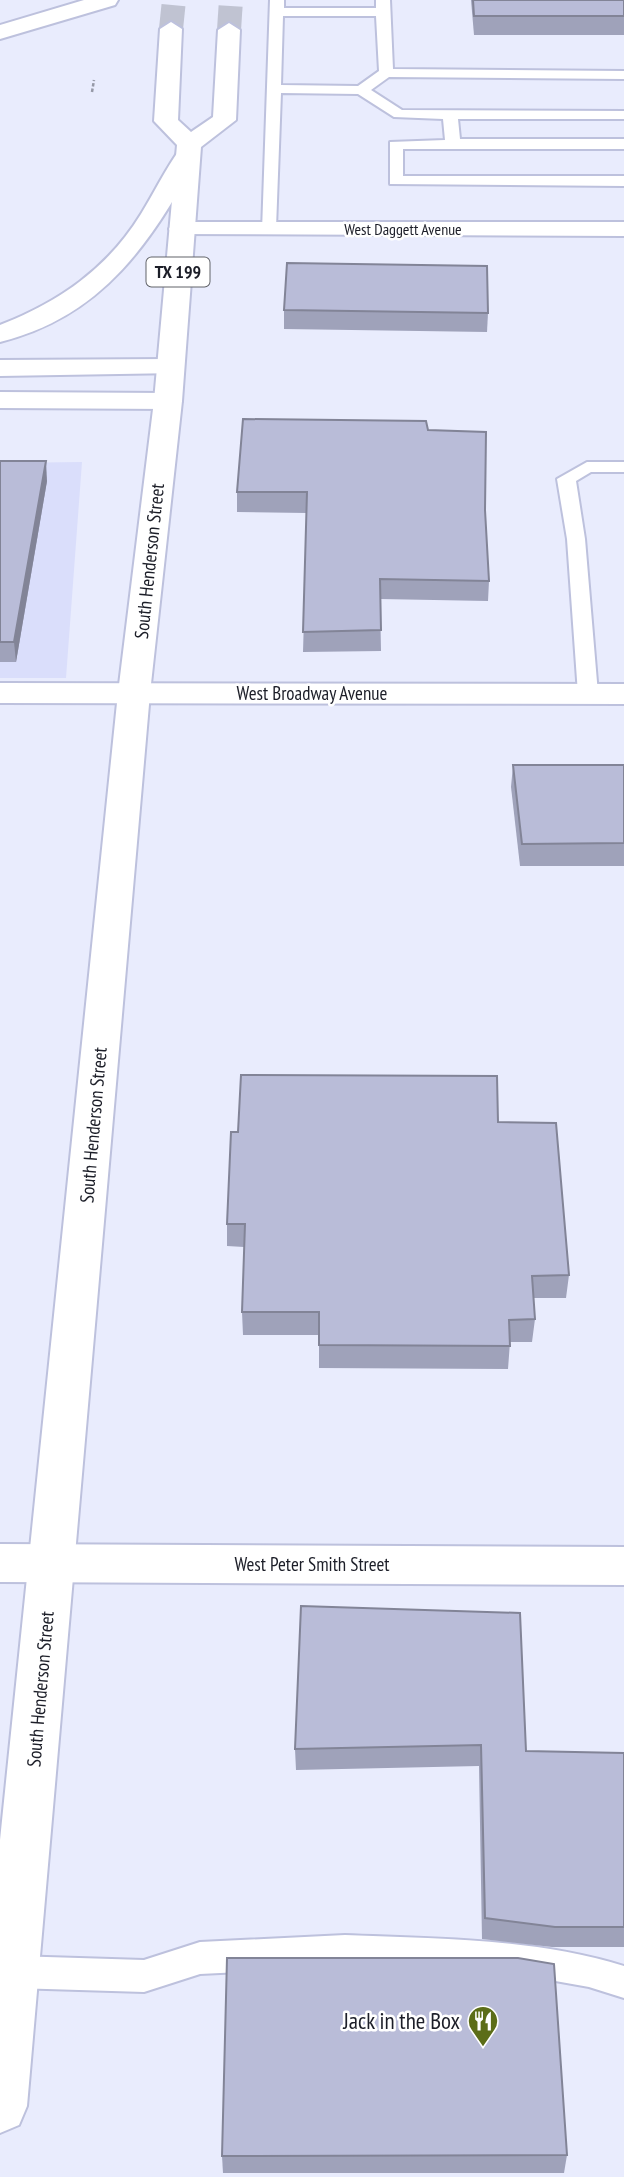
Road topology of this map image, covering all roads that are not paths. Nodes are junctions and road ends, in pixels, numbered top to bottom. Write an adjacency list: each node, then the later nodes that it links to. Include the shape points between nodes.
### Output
1 (98, 0): 5 (main road)
2 (107, 0): 8 (main road)
3 (277, 6): 4 (lane); 11 (lane)
4 (383, 6): 9 (lane)
5 (0, 23)
6 (171, 29): 17 (main road, via 166,121)
7 (229, 30): 17 (main road, via 224,120)
8 (0, 32)
9 (386, 73): 10 (lane); 12 (lane)
10 (624, 75)
11 (274, 89): 12 (lane); 19 (lane)
12 (361, 90): 13 (lane, via 399,114)
13 (450, 114): 14 (lane); 15 (lane)
14 (624, 115)
15 (453, 144): 16 (lane); 18 (lane, via 396,145 394,181)
16 (624, 144)
17 (189, 149): 20 (main road, South Henderson Street / TX 199); 22 (main road, via 148,226 118,266 47,315)
18 (624, 180)
19 (268, 228): 20 (main road, West Daggett Avenue); 21 (main road, West Daggett Avenue)
20 (181, 229): 24 (main road, South Henderson Street / TX 199)
21 (624, 229)
22 (0, 334)
23 (0, 368): 24 (main road)
24 (168, 384): 25 (main road); 28 (main road, South Henderson Street)
25 (0, 400)
26 (624, 467): 29 (lane, via 587,467 566,479 576,539)
27 (0, 693): 28 (main road, West Broadway Avenue)
28 (134, 693): 29 (main road, West Broadway Avenue); 32 (main road, South Henderson Street)
29 (588, 694): 30 (main road, West Broadway Avenue)
30 (624, 694)
31 (0, 1563): 32 (main road, West Peter Smith Street)
32 (51, 1563): 33 (main road, West Peter Smith Street); 34 (main road, South Henderson Street)
33 (624, 1566)
34 (14, 1972): 35 (lane, via 144,1976 201,1958 345,1951 516,1958); 36 (main road, South Henderson Street)
35 (624, 1982)
36 (0, 2106)

